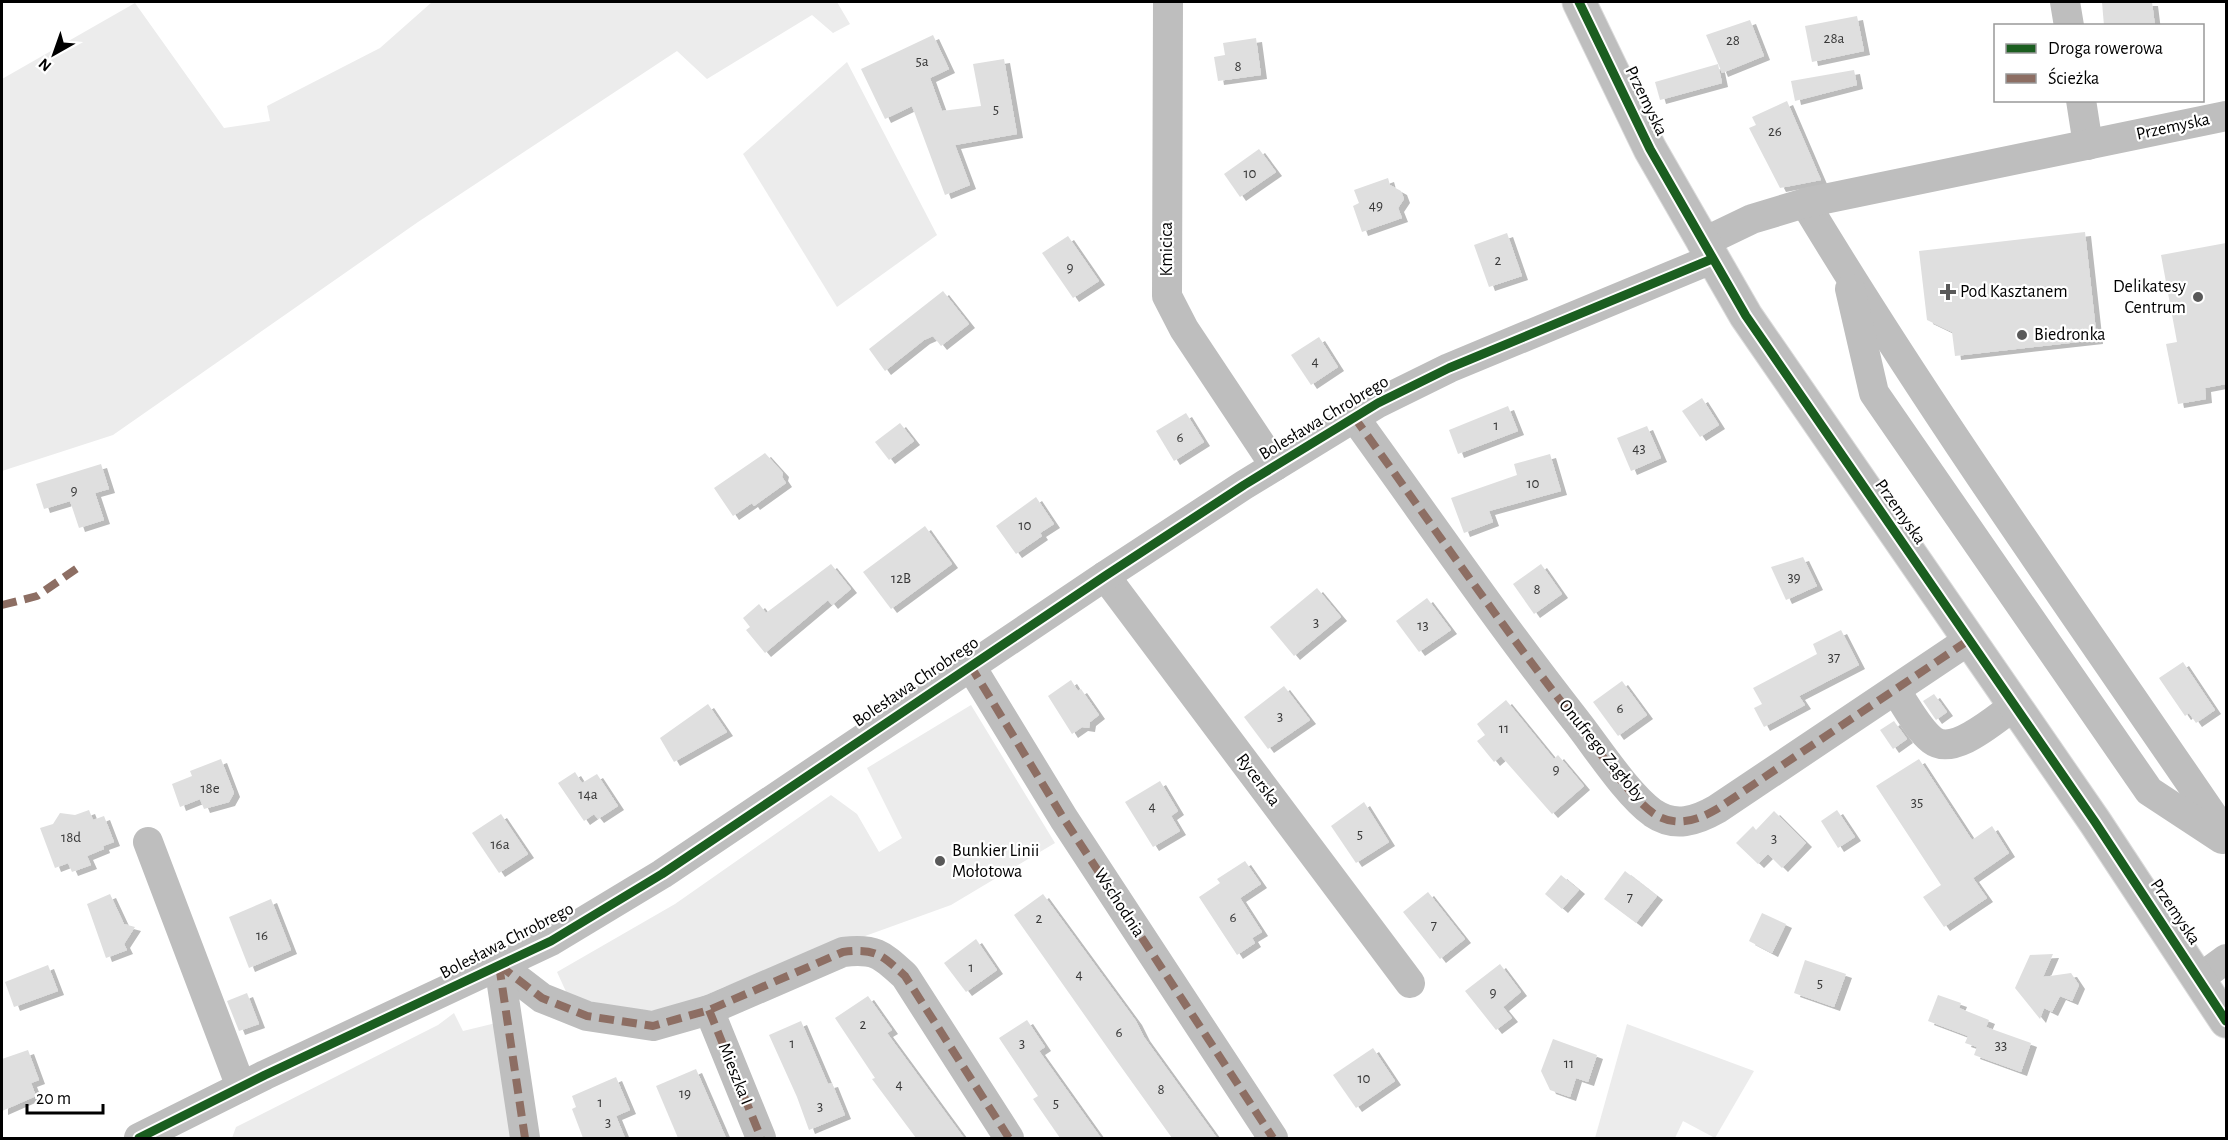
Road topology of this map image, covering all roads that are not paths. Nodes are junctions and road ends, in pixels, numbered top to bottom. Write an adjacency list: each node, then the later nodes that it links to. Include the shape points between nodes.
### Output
1 (1168, 2): 12 (street, Kmicica, via 1167,297)
2 (1579, 2): 9 (main road, Przemyska, via 1650,149)
3 (2065, 2): 4 (street)
4 (2069, 24)
5 (2081, 102): 7 (street)
6 (2226, 116): 7 (street, Przemyska)
7 (2088, 145): 8 (street, Przemyska)
8 (1805, 203): 9 (street, Przemyska, via 1752,219); 10 (street)
9 (1707, 251): 11 (street, Bolesława Chrobrego, via 1449,368); 14 (main road, Przemyska, via 1746,316)
10 (1845, 270): 18 (street); 20 (street, via 1874,393 2149,791)
11 (1354, 417): 12 (street, Bolesława Chrobrego); 16 (street, Onufrego Zagłoby, via 1530,662 1625,783 1653,813 1672,823 1698,820)
12 (1275, 466): 13 (street, Bolesława Chrobrego)
13 (1105, 576): 15 (street, Bolesława Chrobrego); 24 (street, Rycerska)
14 (1969, 640): 16 (street, Onufrego Zagłoby); 17 (main road, Przemyska)
15 (970, 665): 22 (street, Bolesława Chrobrego, via 662,874 552,941); 32 (street, Wschodnia, via 1064,819)
16 (1895, 690): 17 (street, via 1930,738 1940,745 1961,742)
17 (2014, 706): 23 (main road, Przemyska)
18 (2226, 835)
19 (148, 842): 27 (street)
20 (2226, 842)
21 (2226, 959): 23 (street)
22 (499, 965): 25 (street, via 542,998 587,1016 653,1026); 27 (street, Bolesława Chrobrego); 29 (street)
23 (2199, 978): 26 (main road, Przemyska)
24 (1410, 983)
25 (709, 1010): 30 (street, Mieszka I); 31 (street, via 843,952 865,950 883,955 905,976)
26 (2226, 1021)
27 (241, 1087): 28 (street, Bolesława Chrobrego)
28 (139, 1138)
29 (525, 1138)
30 (761, 1138)
31 (1009, 1138)
32 (1273, 1138)

